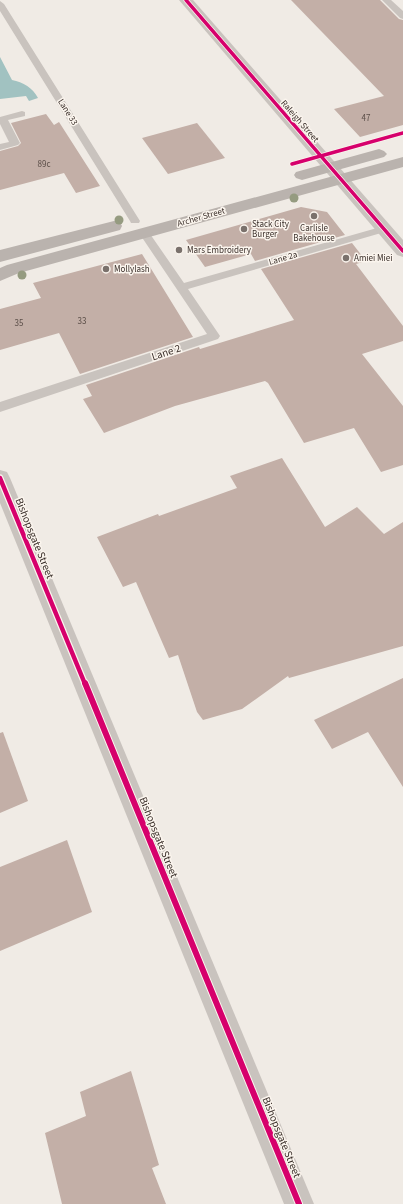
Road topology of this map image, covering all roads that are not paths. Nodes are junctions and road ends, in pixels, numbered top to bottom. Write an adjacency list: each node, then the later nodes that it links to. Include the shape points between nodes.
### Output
1 (186, 0): 9 (street, Raleigh Street)
2 (386, 0): 4 (lane)
3 (0, 4): 11 (lane, Lane 33)
4 (403, 16)
5 (22, 114): 6 (lane, via 2,119 15,143)
6 (0, 147)
7 (403, 147): 9 (main road, Archer Street)
8 (403, 162): 10 (main road, Archer Street)
9 (330, 167): 10 (street, Raleigh Street); 11 (main road, Archer Street)
10 (341, 180): 11 (main road, Archer Street); 12 (street, Raleigh Street)
11 (139, 227): 14 (main road, Archer Street); 15 (main road, Archer Street); 16 (lane, Lane 2)
12 (384, 229): 13 (street, Raleigh Street); 16 (lane, Lane 2a)
13 (403, 251)
14 (0, 256)
15 (0, 275)
16 (182, 287): 17 (lane, Lane 2, via 214,336)
17 (0, 407)
18 (0, 478): 19 (street, Bishopsgate Street)
19 (299, 1204)

